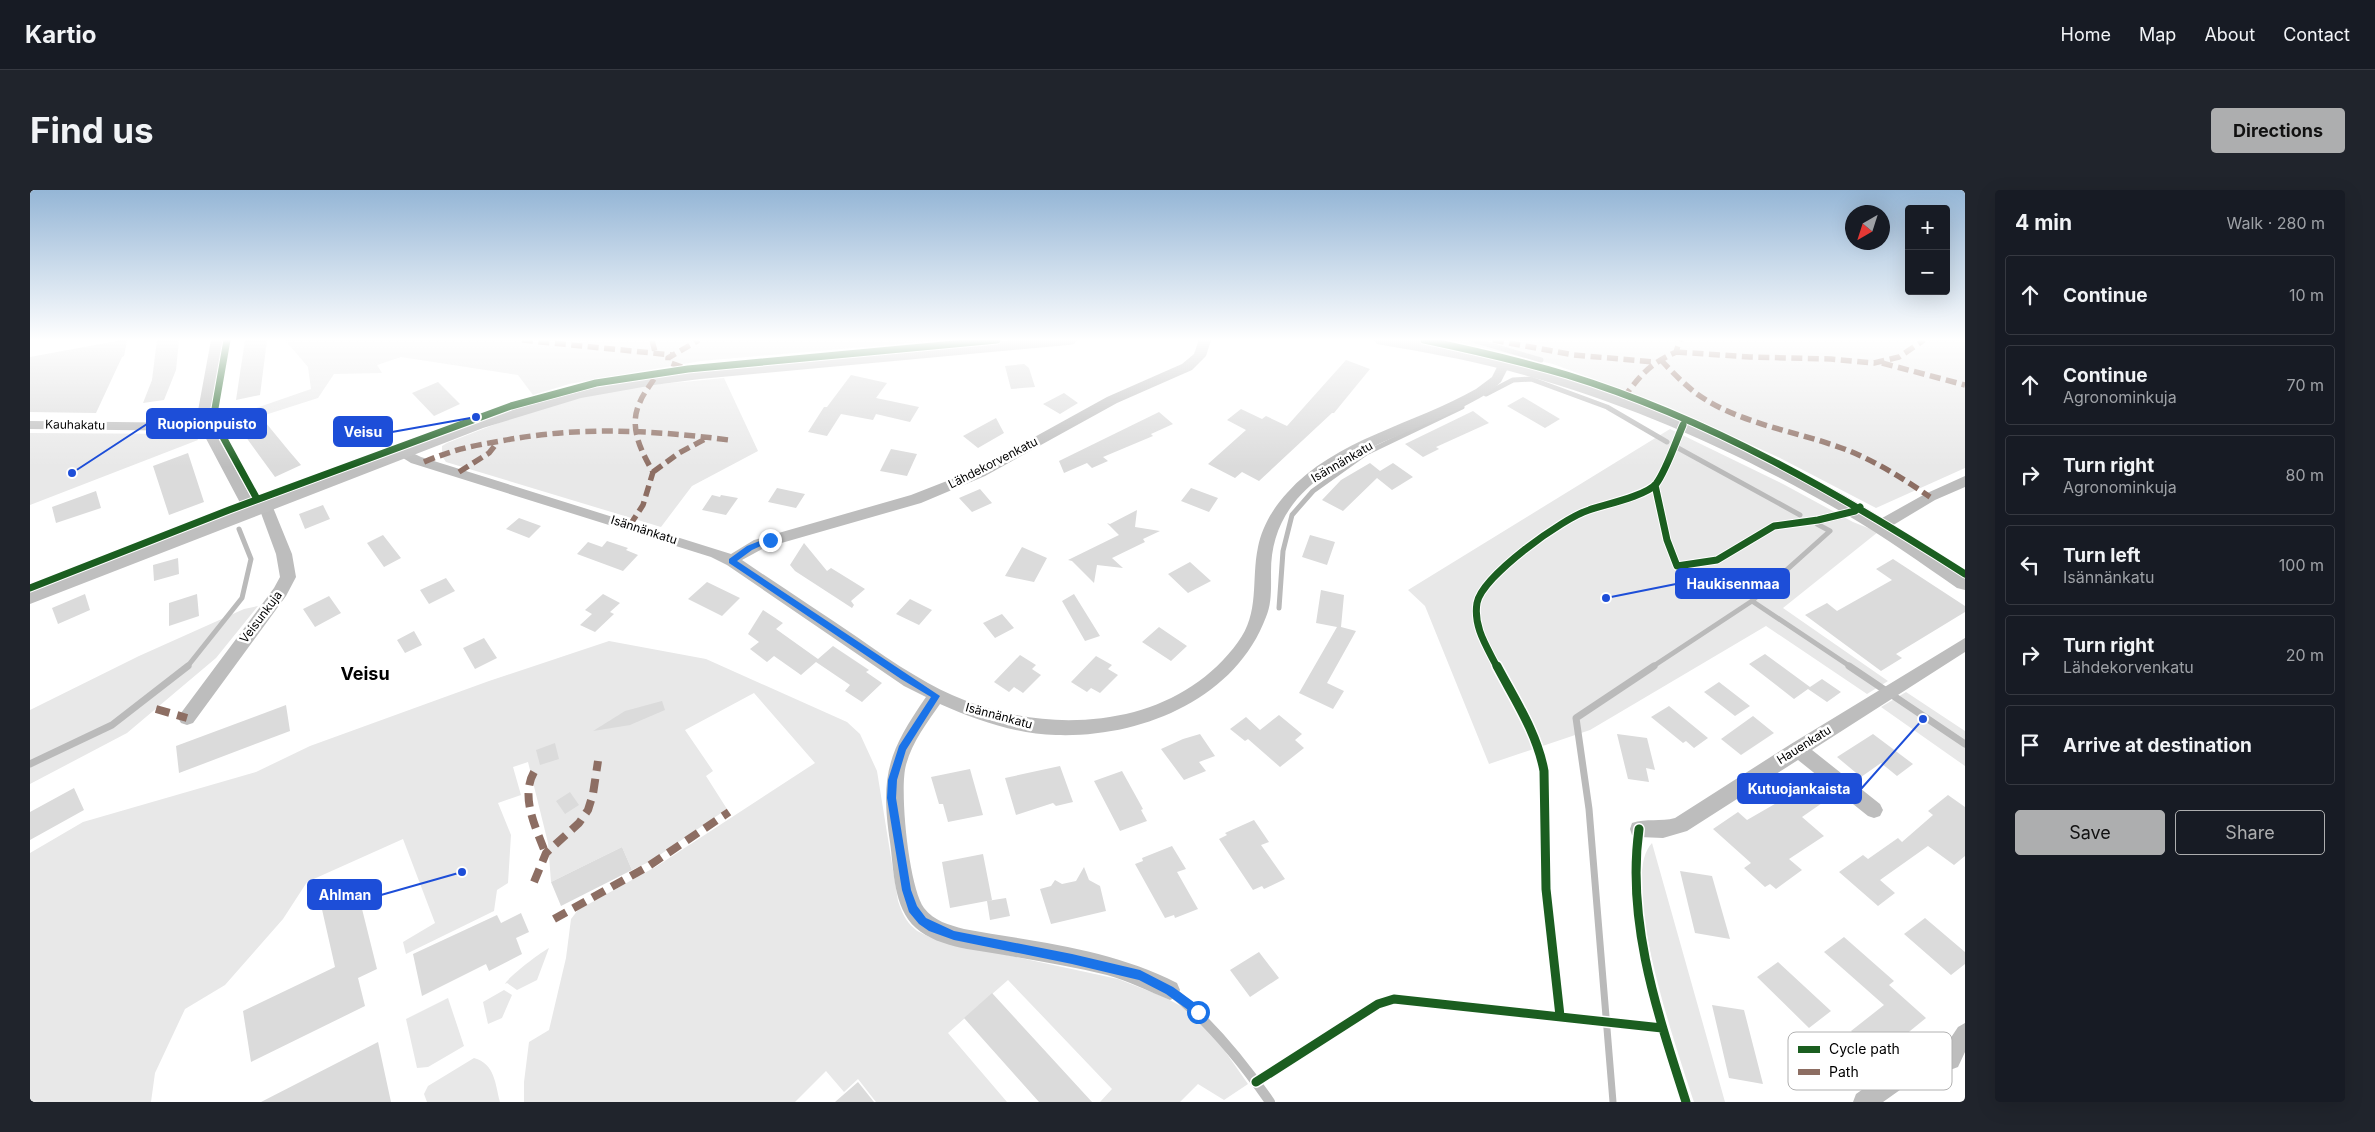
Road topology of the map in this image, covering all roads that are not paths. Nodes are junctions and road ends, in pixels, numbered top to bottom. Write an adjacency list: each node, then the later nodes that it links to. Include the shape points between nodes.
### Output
1 (208, 383): 7 (street, via 204,404)
2 (638, 383): 8 (street, via 560,398 491,419)
3 (1152, 383): 12 (street, Lähdekorvenkatu, via 1112,400 980,473 916,499 764,542)
4 (1493, 383): 16 (street, Isännänkatu, via 1470,398 1350,454 1315,475 1292,496 1267,539 1259,616 1249,640 1236,659 1198,692 1150,713 1103,726 1080,728 1015,723)
5 (1564, 383): 11 (street, via 1621,400 1719,440)
6 (30, 425): 7 (street, Kauhakatu)
7 (206, 427): 10 (street)
8 (402, 453): 10 (street); 12 (street, Isännänkatu, via 680,541)
9 (1965, 481): 11 (street)
10 (258, 508): 14 (street); 17 (street, Veisunkuja, via 284,554 288,577 278,596)
11 (1880, 526): 13 (street)
12 (732, 561): 16 (street, Isännänkatu)
13 (1965, 582)
14 (30, 596)
15 (1965, 644): 18 (street, Hauenkatu)
16 (936, 696): 21 (street, via 902,749 892,780 907,890 913,909 922,921 954,935 1140,975)
17 (187, 718)
18 (1797, 750): 19 (street); 20 (street, Hauenkatu, via 1680,825 1663,830)
19 (1874, 810)
20 (1639, 829)
21 (1170, 990): 25 (lane, via 1218,1031)
22 (1965, 1034): 23 (street)
23 (1952, 1055)
24 (1881, 1090): 26 (street)
25 (1270, 1102)
26 (1864, 1102)

